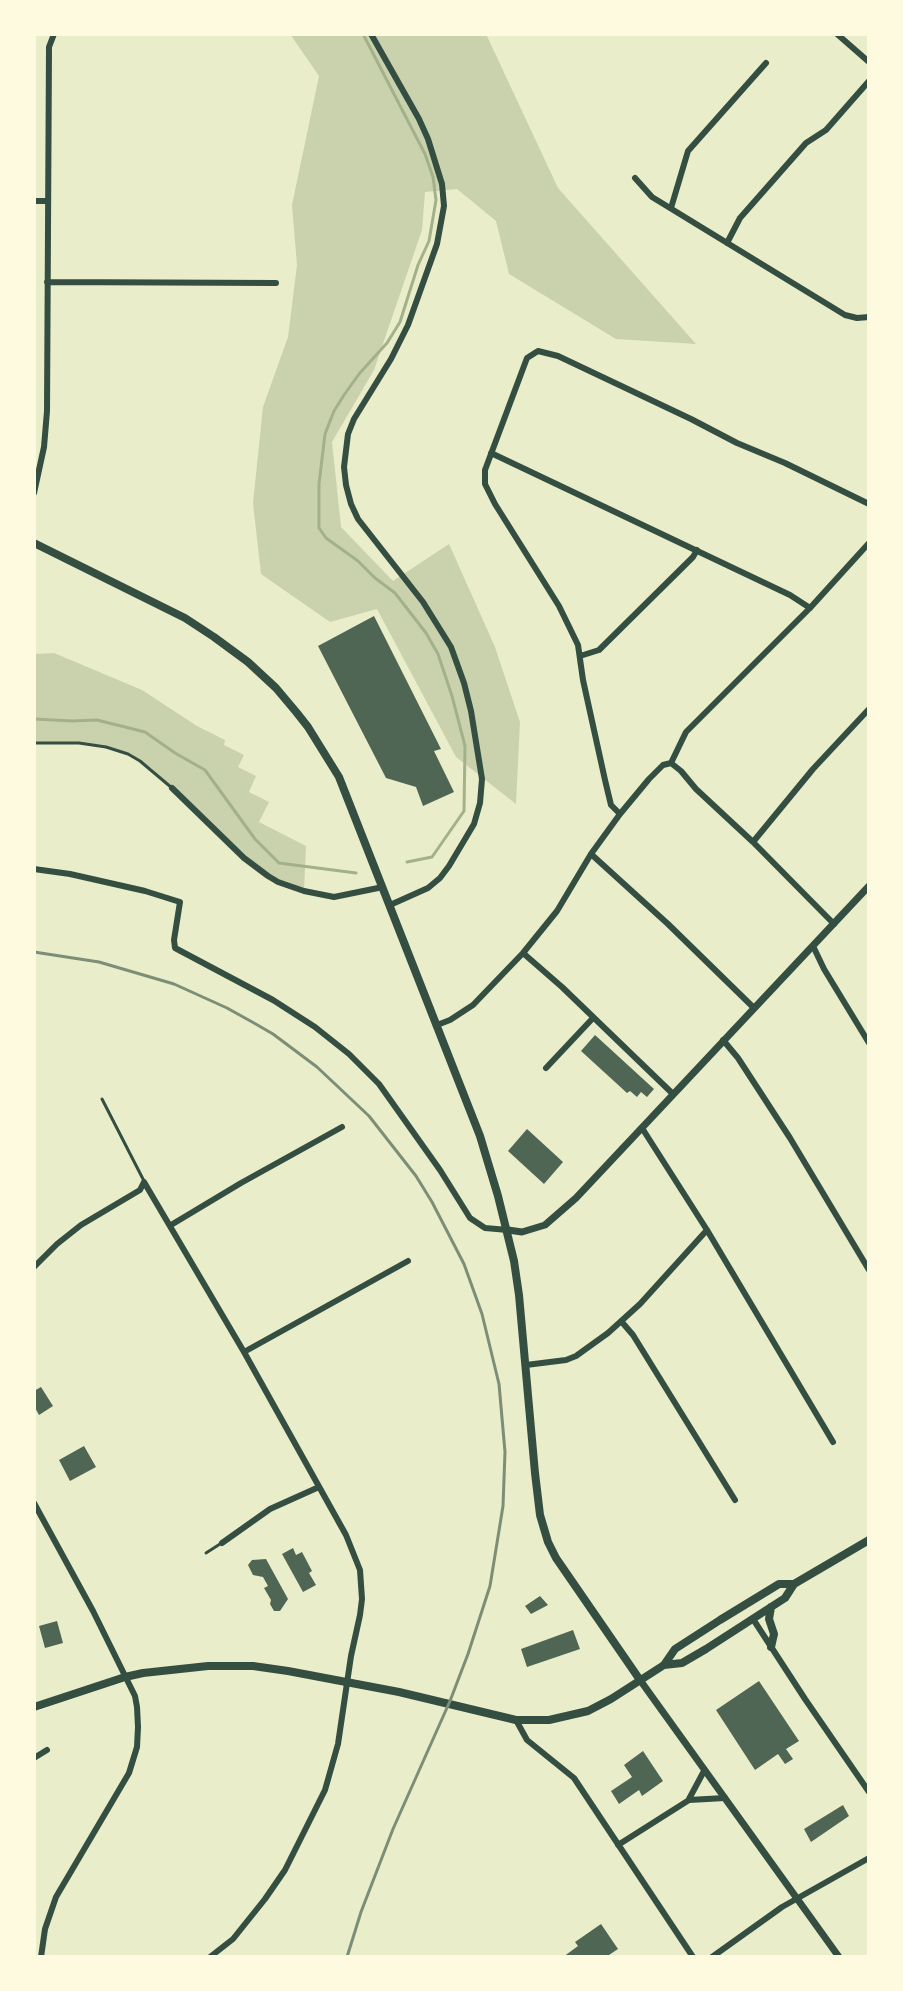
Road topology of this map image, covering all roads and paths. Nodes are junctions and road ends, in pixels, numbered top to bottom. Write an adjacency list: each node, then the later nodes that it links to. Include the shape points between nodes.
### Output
1 (54, 34): 9 (street, via 49,47)
2 (371, 34): 33 (street, via 428,139 444,206 437,244 408,325 348,434 346,485 358,519 451,647 471,711 482,779 474,824 449,866 428,888)
3 (837, 34): 4 (street)
4 (869, 62)
5 (766, 63): 10 (street, via 688,151)
6 (869, 81): 11 (street, via 740,218)
7 (635, 178): 10 (street)
8 (34, 201): 9 (street)
9 (48, 201): 12 (street)
10 (671, 208): 11 (street)
11 (727, 243): 14 (street, via 845,315)
12 (47, 282): 13 (street); 16 (street, via 44,450)
13 (276, 283)
14 (869, 317)
15 (491, 453): 17 (street, via 527,358 538,351); 20 (street); 22 (street, via 485,484 559,606)
16 (34, 493)
17 (869, 504)
18 (34, 543): 32 (main road, via 185,618 276,688 339,777)
19 (869, 543): 21 (street)
20 (697, 550): 21 (street); 22 (street, via 599,650)
21 (810, 608): 25 (street, via 686,732)
22 (580, 656): 27 (street, via 611,805)
23 (869, 709): 28 (street)
24 (34, 743): 26 (lane, via 79,743 128,754)
25 (671, 763): 27 (street, via 663,765); 28 (street)
26 (172, 788): 32 (street, via 244,858 278,882 334,897)
27 (620, 814): 29 (street)
28 (753, 842): 34 (street)
29 (591, 854): 36 (street, via 557,911); 37 (street)
30 (34, 869): 49 (street, via 180,902 175,948 273,1000 349,1054 379,1084 470,1218 485,1228)
31 (869, 886): 34 (street)
32 (383, 887): 33 (main road)
33 (390, 905): 39 (main road)
34 (834, 924): 35 (street)
35 (813, 946): 37 (street); 41 (street)
36 (523, 953): 38 (street); 39 (street, via 473,1005)
37 (754, 1008): 40 (street)
38 (593, 1018): 42 (street); 43 (street)
39 (437, 1025): 49 (main road, via 480,1136)
40 (723, 1040): 43 (street); 53 (street, via 790,1138)
41 (869, 1043)
42 (546, 1068)
43 (673, 1094): 46 (street)
44 (102, 1099): 47 (lane)
45 (342, 1127): 48 (street)
46 (642, 1128): 49 (street, via 551,1221 522,1232); 50 (street)
47 (144, 1182): 48 (street); 52 (street, via 140,1190 69,1234)
48 (171, 1225): 55 (street)
49 (508, 1230): 56 (main road)
50 (707, 1230): 54 (street); 57 (street)
51 (408, 1261): 55 (street)
52 (34, 1267)
53 (869, 1270)
54 (621, 1321): 56 (street, via 576,1356); 59 (street)
55 (244, 1352): 58 (street)
56 (526, 1365): 70 (main road, via 540,1515 548,1542)
57 (833, 1442)
58 (319, 1487): 62 (street, via 270,1509); 71 (street, via 360,1570 362,1599)
59 (735, 1500)
60 (34, 1503): 69 (street)
61 (869, 1540): 64 (main road)
62 (222, 1543): 63 (lane)
63 (206, 1553)
64 (794, 1584): 65 (main road); 68 (main road, via 779,1584 720,1620 675,1649)
65 (771, 1607): 66 (main road); 67 (main road)
66 (753, 1619): 67 (street); 68 (main road, via 682,1663)
67 (771, 1647): 77 (street)
68 (664, 1665): 70 (main road)
69 (125, 1677): 71 (main road, via 225,1665); 72 (main road); 85 (street, via 137,1707 134,1760 56,1897)
70 (640, 1680): 73 (main road, via 588,1711 549,1720); 76 (street)
71 (347, 1683): 73 (main road); 87 (street, via 331,1772 307,1830 256,1913)
72 (34, 1707)
73 (516, 1720): 81 (street, via 527,1740 574,1778)
74 (47, 1750): 75 (street)
75 (34, 1758)
76 (704, 1771): 79 (street); 80 (street)
77 (866, 1780): 78 (street)
78 (869, 1792)
79 (725, 1798): 80 (street); 83 (street)
80 (689, 1800): 81 (street)
81 (618, 1845): 88 (street)
82 (869, 1858): 83 (street)
83 (797, 1898): 89 (street); 90 (street)
84 (34, 1929): 85 (street)
85 (45, 1929): 86 (street)
86 (41, 1957)
87 (210, 1957)
88 (693, 1957)
89 (712, 1957)
90 (839, 1957)

